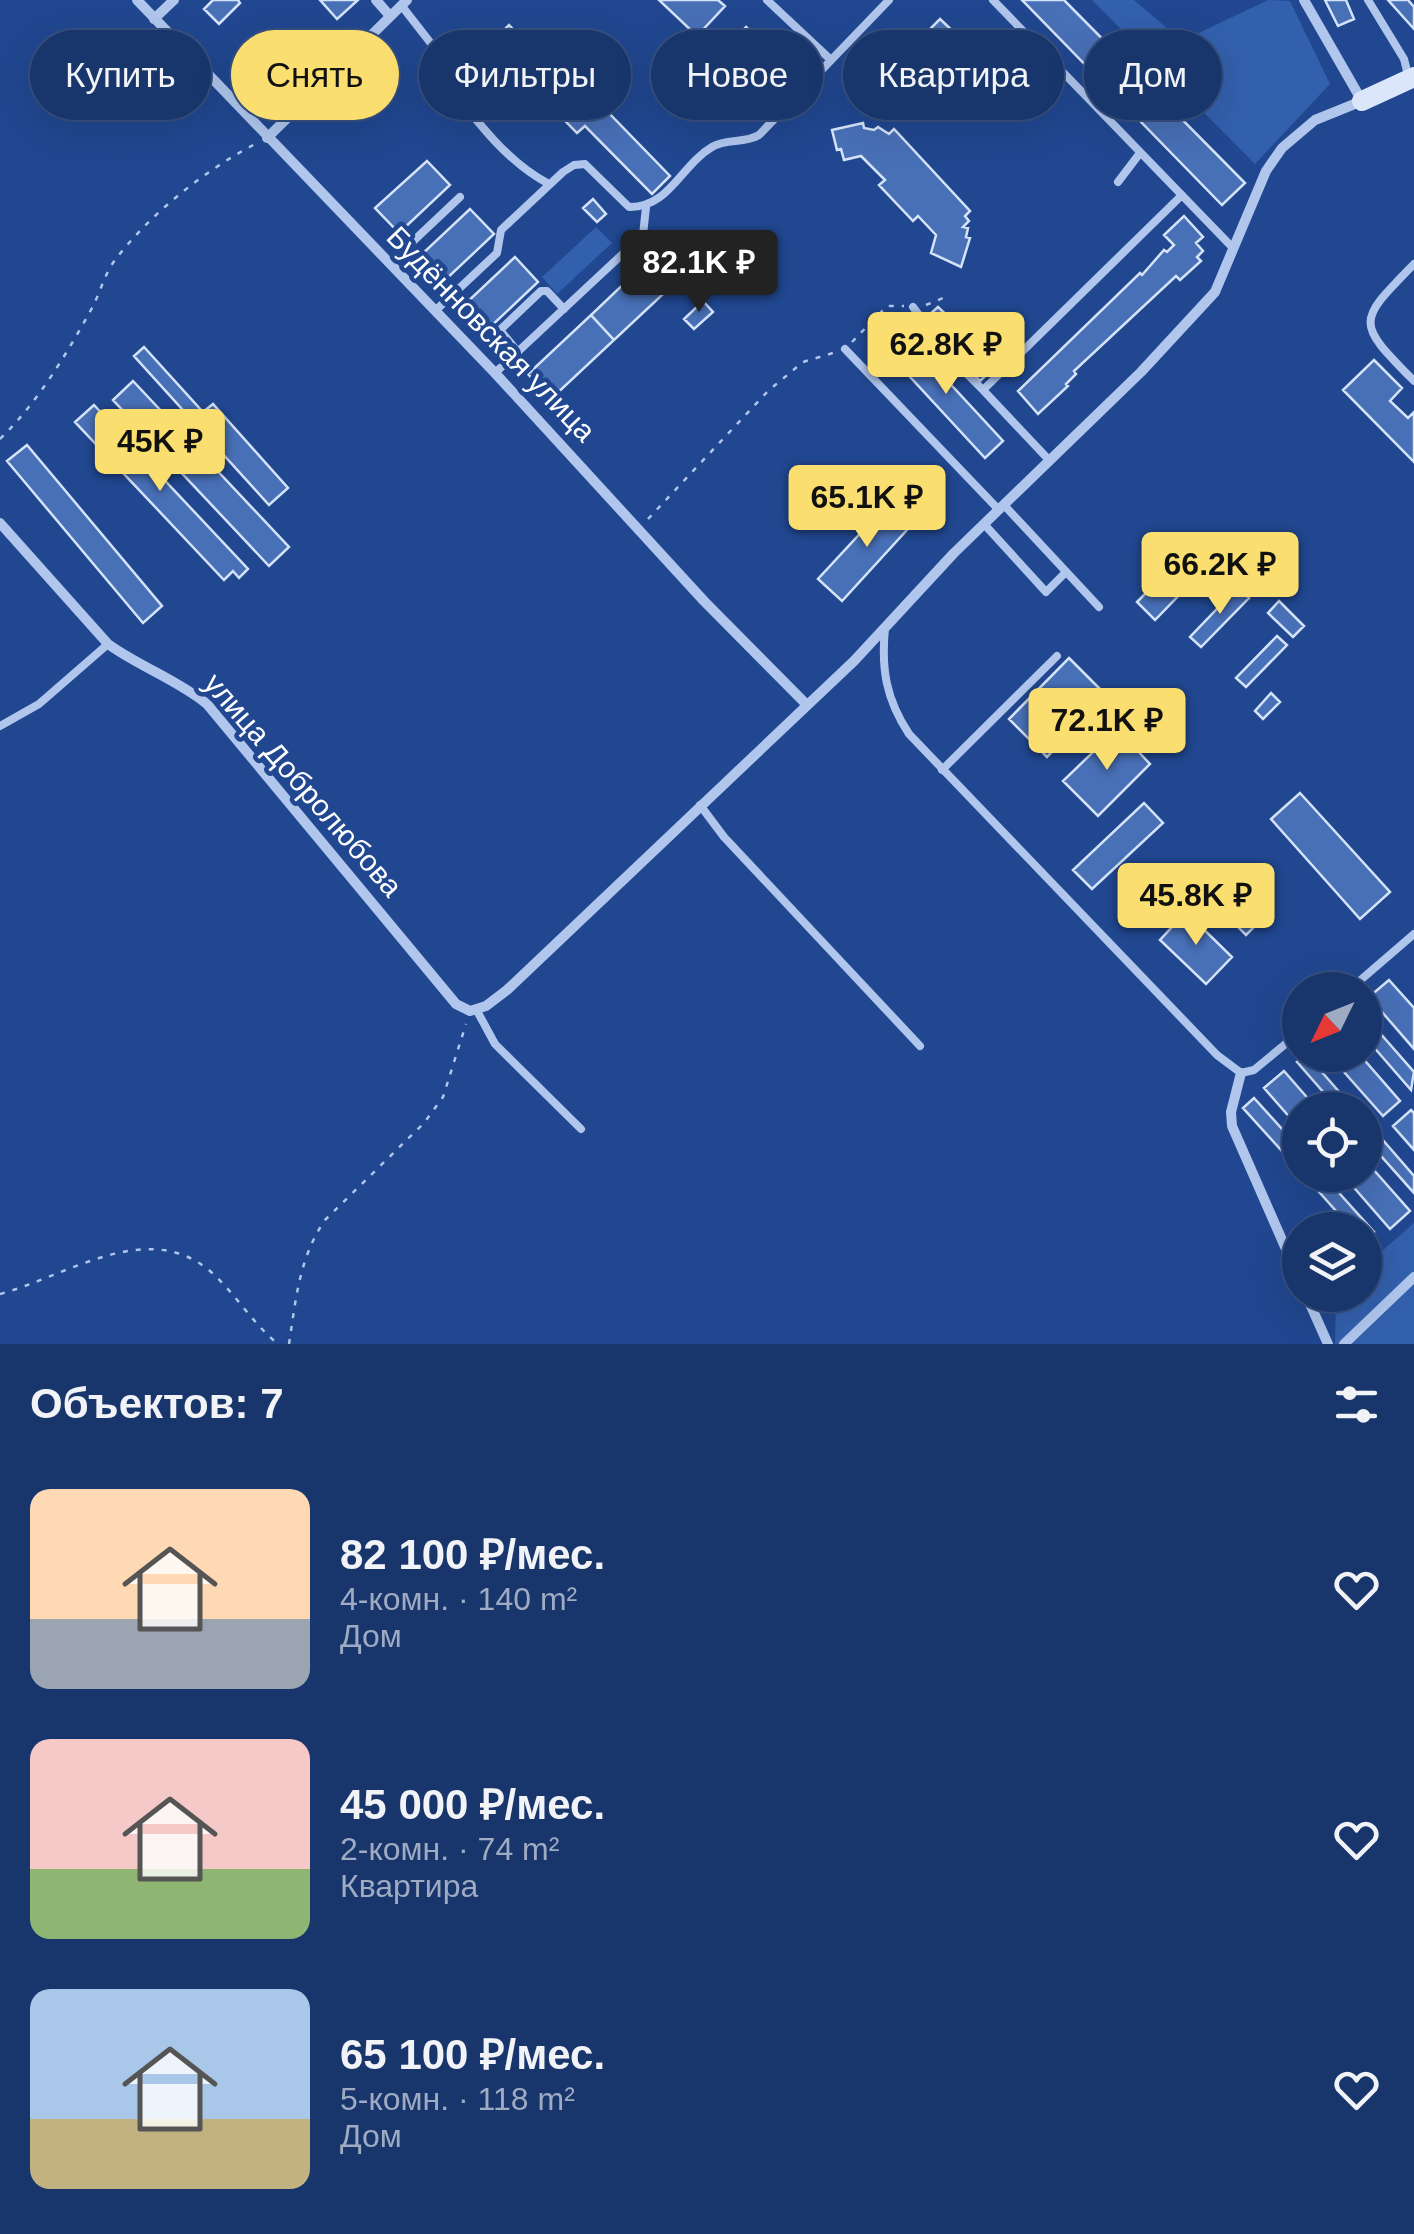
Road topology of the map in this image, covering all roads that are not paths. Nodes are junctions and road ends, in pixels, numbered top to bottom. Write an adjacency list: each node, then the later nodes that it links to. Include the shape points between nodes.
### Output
1 (136, 0): 11 (street, Будённовская улица)
2 (174, 0): 11 (street)
3 (376, 0): 10 (street)
4 (767, 0): 13 (lane)
5 (889, 0): 13 (lane)
6 (993, 0): 17 (lane)
7 (1304, 0): 15 (street)
8 (1368, 0): 14 (lane)
9 (404, 3): 10 (street); 19 (lane, via 440,56 438,71 461,100 522,170)
10 (390, 16): 16 (street)
11 (154, 20): 16 (street, Будённовская улица)
12 (1414, 54): 14 (lane)
13 (831, 60): 22 (lane, via 759,135 711,147)
14 (1409, 72): 15 (street)
15 (1362, 100): 23 (street, via 1315,120 1282,148)
16 (267, 138): 24 (street, Будённовская улица)
17 (1140, 153): 18 (lane); 20 (lane)
18 (1118, 182)
19 (550, 184): 22 (lane, via 574,164 586,164 629,207); 28 (lane, via 501,230 497,253)
20 (1182, 195): 23 (lane); 32 (lane)
21 (460, 197): 24 (lane)
22 (646, 206): 27 (lane, via 645,233)
23 (1233, 248): 36 (street, via 1214,292 1142,372)
24 (390, 263): 28 (street, Будённовская улица)
25 (1414, 264): 34 (lane, via 1368,317 1379,346)
26 (913, 307): 31 (lane)
27 (564, 309): 30 (lane); 30 (lane, via 544,290 528,303 500,330)
28 (436, 311): 33 (street, Будённовская улица)
29 (845, 349): 37 (lane)
30 (518, 352): 33 (lane)
31 (952, 360): 32 (lane, via 971,341); 35 (lane)
32 (1001, 372): 35 (lane)
33 (495, 374): 45 (street, Будённовская улица)
34 (1414, 382)
35 (983, 390): 36 (lane)
36 (1048, 460): 37 (street)
37 (1001, 507): 39 (street); 40 (lane)
38 (0, 524): 43 (street, улица Добролюбова)
39 (984, 524): 40 (lane, via 1046,592); 42 (street)
40 (1066, 572): 41 (lane)
41 (1099, 607)
42 (885, 628): 45 (street); 47 (lane, via 882,670 895,713)
43 (108, 644): 46 (lane, via 39,704); 51 (street, улица Добролюбова, via 179,681 206,704 444,990)
44 (1057, 656): 47 (lane)
45 (807, 705): 48 (street)
46 (0, 726)
47 (942, 770): 54 (lane, via 1196,1035)
48 (700, 805): 51 (street, via 508,990); 52 (lane)
49 (1414, 934): 50 (lane)
50 (1370, 972)
51 (473, 1010): 55 (lane, via 495,1044)
52 (920, 1046)
53 (1282, 1047): 54 (lane)
54 (1241, 1073): 56 (street, via 1232,1126)
55 (581, 1129)
56 (1282, 1240)
57 (1414, 1277): 60 (street)
58 (1313, 1312): 59 (street)
59 (1327, 1344)
60 (1344, 1344)

